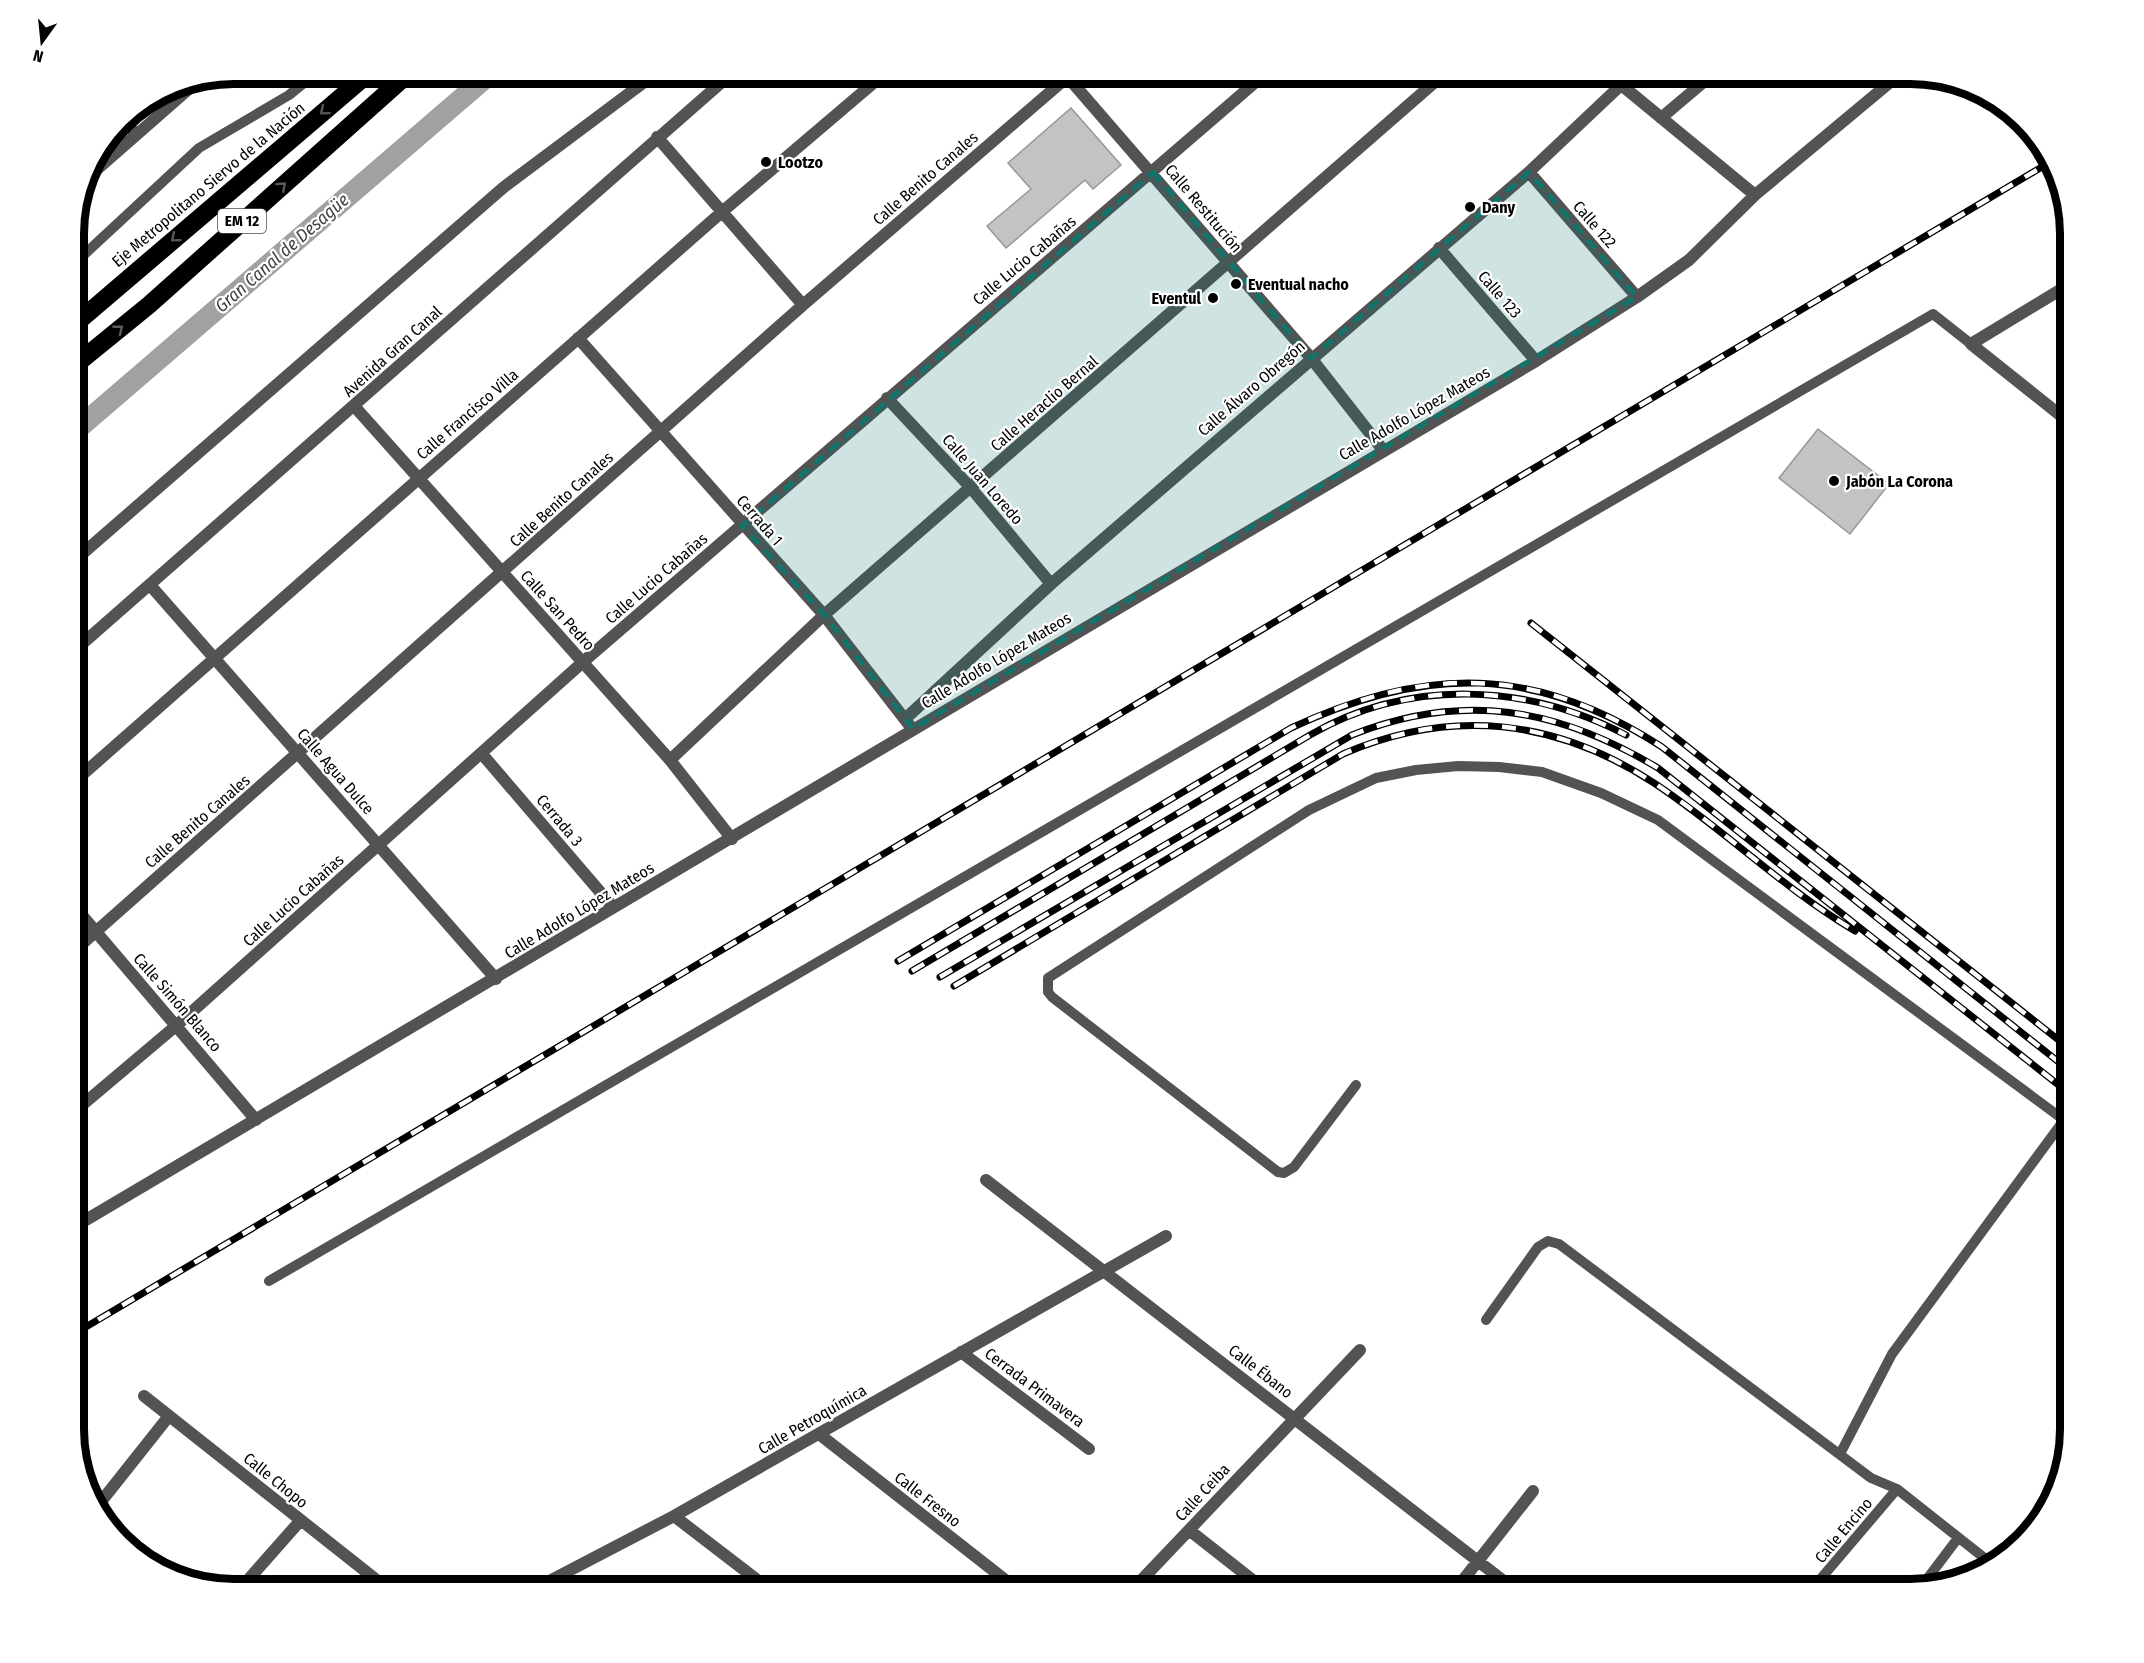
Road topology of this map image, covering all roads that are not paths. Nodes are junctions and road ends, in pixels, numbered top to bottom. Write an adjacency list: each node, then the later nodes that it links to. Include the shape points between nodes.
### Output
1 (303, 84): 25 (lane, via 200,148)
2 (356, 84): 30 (highway, Eje Metropolitano Siervo de la Nación / EM 12, one-way to 30)
3 (397, 84): 33 (highway, EM 12, one-way to 3)
4 (642, 84): 44 (street, via 504,187)
5 (719, 84): 18 (street, Avenida Gran Canal)
6 (872, 84): 23 (street, Calle Francisco Villa)
7 (1057, 84): 29 (street, Calle Benito Canales)
8 (1077, 84): 20 (street, Calle Restitución)
9 (1254, 84): 20 (street, Calle Lucio Cabañas)
10 (1433, 84): 26 (street, Calle Heraclio Bernal)
11 (1701, 84): 15 (street)
12 (1888, 84): 22 (street, Calle Adolfo López Mateos)
13 (1621, 85): 15 (street); 21 (street, Calle Álvaro Obregón)
14 (185, 92): 17 (street)
15 (1661, 118): 22 (street)
16 (129, 127): 17 (street)
17 (136, 135): 19 (street)
18 (657, 137): 23 (street); 37 (street, Avenida Gran Canal)
19 (100, 167)
20 (1153, 172): 26 (street, Calle Restitución); 36 (street, Calle Lucio Cabañas)
21 (1529, 172): 24 (street, Calle Álvaro Obregón); 28 (street, Calle 122)
22 (1755, 195): 28 (street, Calle Adolfo López Mateos, via 1689,260)
23 (723, 211): 29 (street); 31 (street, Calle Francisco Villa)
24 (1439, 248): 34 (street, Calle Álvaro Obregón); 35 (street, Calle 123)
25 (84, 255)
26 (1230, 263): 34 (street, Calle Restitución); 42 (street, Calle Heraclio Bernal)
27 (2060, 290): 32 (street)
28 (1637, 297): 35 (street, Calle Adolfo López Mateos)
29 (803, 305): 39 (street, Calle Benito Canales)
30 (84, 316)
31 (578, 338): 39 (street, Cerrada 1); 41 (street, Calle Francisco Villa)
32 (1971, 344): 38 (street); 74 (lane, via 1933,314)
33 (84, 358)
34 (1311, 358): 40 (street, Calle Restitución); 46 (street, Calle Álvaro Obregón)
35 (1536, 361): 40 (street, Calle Adolfo López Mateos)
36 (887, 398): 42 (street, Calle Juan Loredo); 43 (street, Calle Lucio Cabañas)
37 (355, 407): 41 (street, Calle San Pedro); 47 (street, Avenida Gran Canal)
38 (2060, 415)
39 (662, 431): 43 (street, Cerrada 1); 45 (street, Calle Benito Canales)
40 (1383, 450): 52 (street, Calle Adolfo López Mateos)
41 (420, 477): 45 (street, Calle San Pedro); 50 (street, Calle Francisco Villa)
42 (971, 488): 46 (street, Calle Juan Loredo); 48 (street, Calle Heraclio Bernal)
43 (742, 526): 48 (street, Cerrada 1); 51 (street, Calle Lucio Cabañas)
44 (84, 552)
45 (502, 573): 51 (street, Calle San Pedro); 53 (street, Calle Benito Canales)
46 (1051, 584): 52 (street, Calle Álvaro Obregón)
47 (150, 585): 49 (street, Avenida Gran Canal); 50 (street, Calle Agua Dulce)
48 (824, 615): 52 (street, Cerrada 1); 55 (street, Calle Heraclio Bernal)
49 (84, 642)
50 (215, 658): 53 (street, Calle Agua Dulce); 56 (street, Calle Francisco Villa)
51 (583, 662): 54 (street, Calle Lucio Cabañas); 55 (street, Calle San Pedro)
52 (909, 724): 57 (street, Calle Adolfo López Mateos)
53 (299, 753): 58 (street, Calle Agua Dulce); 61 (street, Calle Benito Canales)
54 (482, 754): 58 (street, Calle Lucio Cabañas); 59 (street, Cerrada 3)
55 (670, 760): 57 (street, Calle San Pedro)
56 (84, 773)
57 (732, 839): 59 (street, Calle Adolfo López Mateos)
58 (379, 846): 63 (street, Calle Agua Dulce); 64 (street, Calle Lucio Cabañas)
59 (613, 907): 63 (street, Calle Adolfo López Mateos)
60 (84, 918): 61 (street, Calle Simón Blanco)
61 (96, 932): 62 (street, Calle Benito Canales); 64 (street, Calle Simón Blanco)
62 (84, 942)
63 (496, 979): 68 (street, Calle Adolfo López Mateos)
64 (177, 1026): 66 (street, Calle Lucio Cabañas); 68 (street, Calle Simón Blanco)
65 (1356, 1085): 67 (lane, via 1294,1167 1278,1172 1052,998 1048,978 1309,810 1376,778 1458,766 1542,772 1658,820)
66 (84, 1104)
67 (2060, 1111)
68 (256, 1120): 71 (street, Calle Adolfo López Mateos)
69 (2060, 1126): 83 (lane, via 1892,1354)
70 (986, 1180): 73 (street, Calle Ébano)
71 (84, 1221)
72 (1166, 1236): 73 (street, Calle Petroquímica)
73 (1103, 1271): 77 (street, Calle Petroquímica); 80 (street, Calle Ébano)
74 (269, 1281)
75 (1486, 1320): 83 (lane, via 1538,1247 1554,1241)
76 (1360, 1350): 80 (street, Calle Ceiba)
77 (961, 1352): 81 (street, Calle Petroquímica); 82 (street, Cerrada Primavera)
78 (144, 1396): 79 (street, Calle Chopo)
79 (169, 1416): 86 (street); 88 (street, Calle Chopo)
80 (1294, 1418): 89 (street, Calle Ceiba); 92 (street, Calle Ébano)
81 (819, 1434): 87 (street, Calle Petroquímica); 98 (street, Calle Fresno)
82 (1089, 1449)
83 (1840, 1454): 84 (lane, via 1871,1478)
84 (1897, 1489): 90 (lane); 103 (lane, Calle Encino)
85 (1533, 1491): 92 (street)
86 (102, 1500)
87 (674, 1516): 96 (street, Calle Petroquímica); 97 (street)
88 (300, 1521): 94 (street); 95 (street, Calle Chopo)
89 (1189, 1530): 99 (street, Calle Ceiba); 100 (street)
90 (1958, 1538): 91 (lane); 93 (lane)
91 (1985, 1559)
92 (1478, 1561): 101 (street); 102 (street, Calle Ébano)
93 (1930, 1578)
94 (250, 1579)
95 (374, 1579)
96 (552, 1579)
97 (755, 1579)
98 (1003, 1579)
99 (1143, 1579)
100 (1250, 1579)
101 (1464, 1579)
102 (1500, 1579)
103 (1821, 1579)

